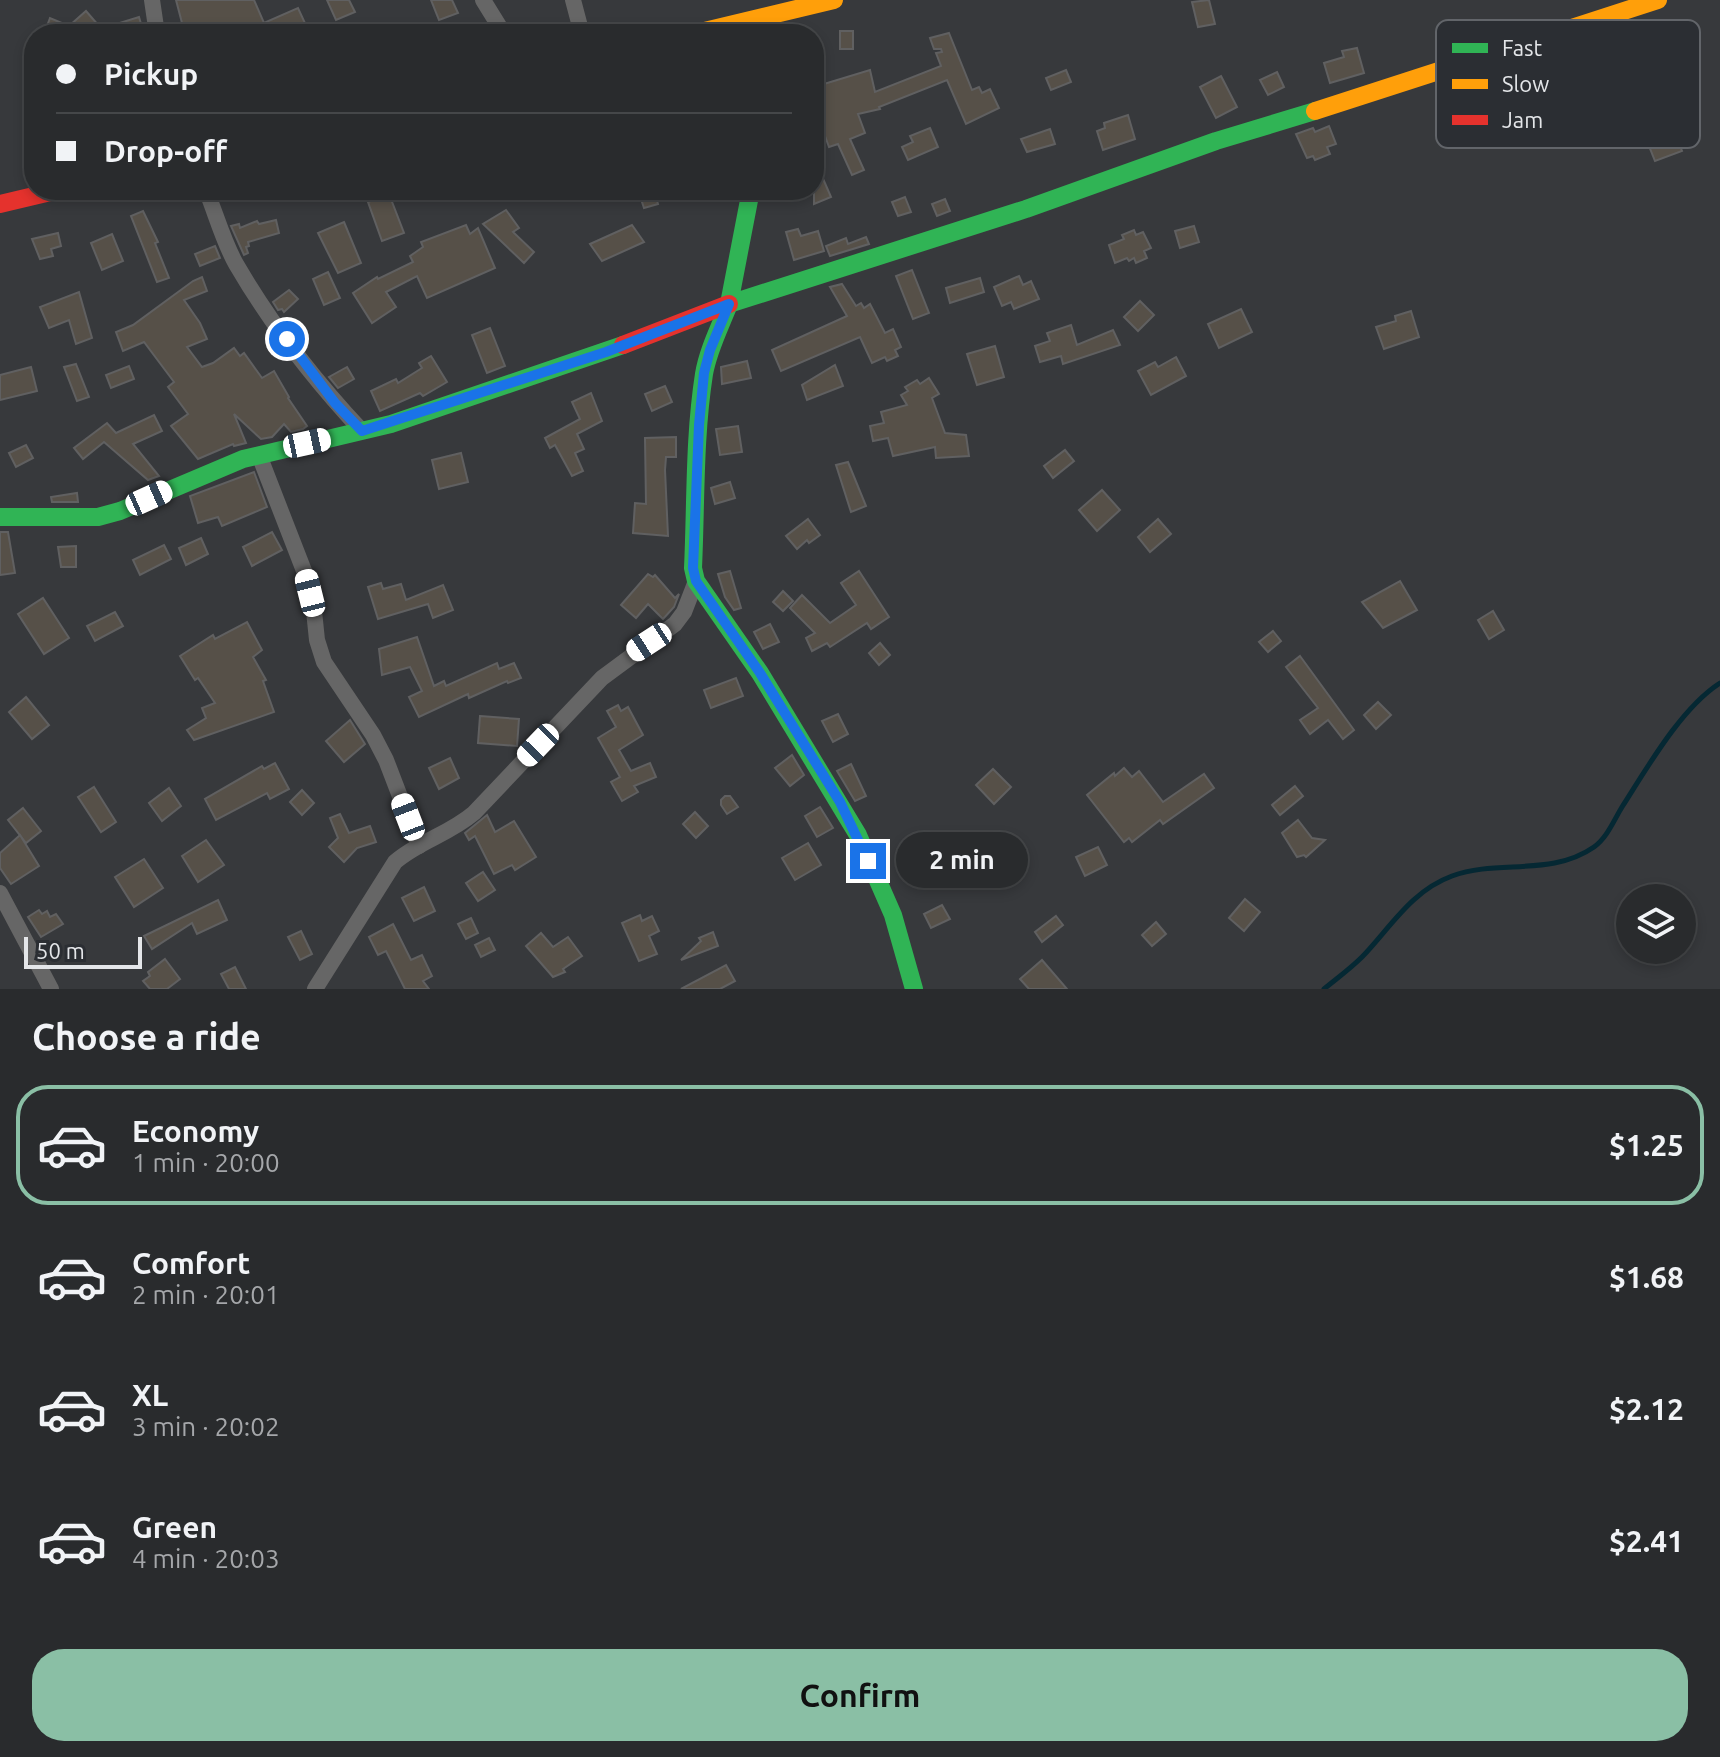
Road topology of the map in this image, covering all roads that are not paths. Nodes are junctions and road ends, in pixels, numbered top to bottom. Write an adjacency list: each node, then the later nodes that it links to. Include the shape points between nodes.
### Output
1 (152, 0): 7 (street)
2 (483, 0): 8 (street)
3 (573, 0): 9 (street)
4 (834, 0): 10 (street)
5 (1658, 0): 6 (street)
6 (1592, 20)
7 (156, 24)
8 (498, 24)
9 (579, 24)
10 (750, 24)
11 (1436, 73): 16 (street)
12 (24, 198): 15 (street)
13 (210, 200): 17 (street, via 235,262 271,317)
14 (749, 200): 16 (street)
15 (0, 204)
16 (729, 304): 17 (street, via 606,352); 20 (street, via 704,373)
17 (362, 431): 18 (street)
18 (259, 455): 19 (street, via 98,517); 21 (street, via 306,576 324,662 386,760)
19 (0, 517)
20 (696, 581): 21 (street, via 675,624 602,678 474,813); 25 (street, via 760,673 858,835 893,915)
21 (419, 846): 24 (street, via 395,862 379,884)
22 (0, 893): 23 (street)
23 (47, 987)
24 (315, 989)
25 (914, 989)

